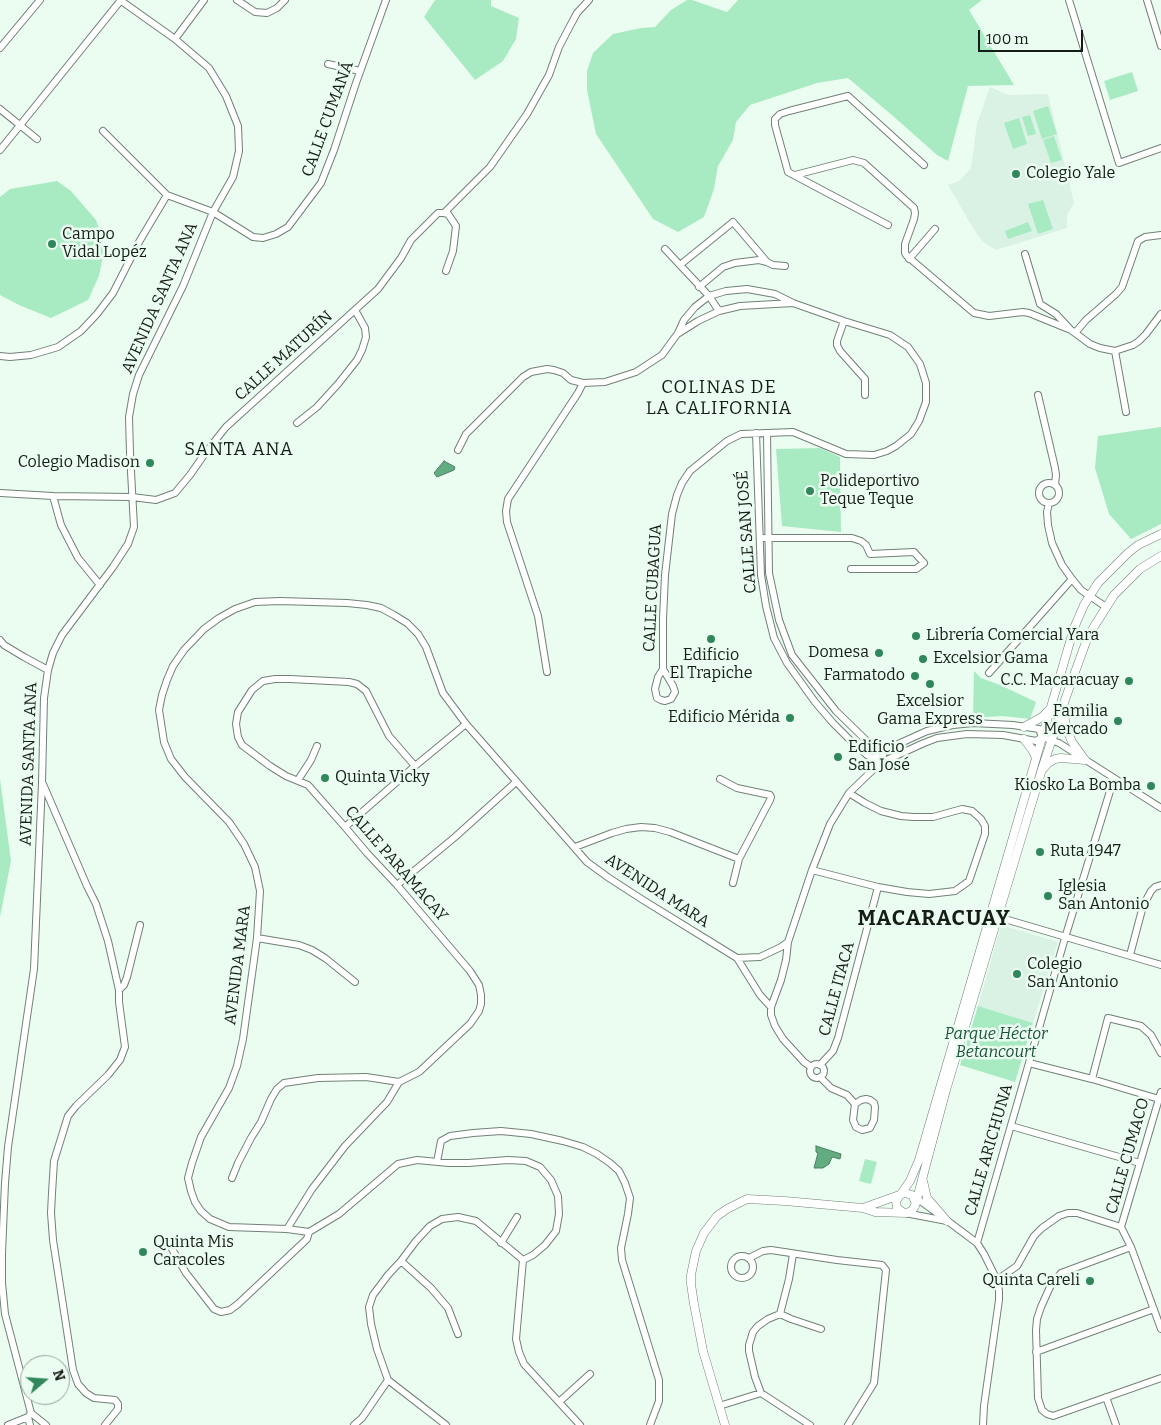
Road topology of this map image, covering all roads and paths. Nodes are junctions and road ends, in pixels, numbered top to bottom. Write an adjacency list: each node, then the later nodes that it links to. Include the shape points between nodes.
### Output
1 (40, 0): 12 (street)
2 (121, 0): 10 (street, AVENIDA SANTA ANA); 16 (street)
3 (204, 0): 10 (street)
4 (236, 0): 5 (street, via 255,12 266,13)
5 (285, 0)
6 (386, 0): 14 (street, CALLE CUMANÁ)
7 (589, 0): 25 (street, CALLE MATURÍN, via 577,13 549,75 518,128 490,167)
8 (1069, 0): 19 (street, via 1119,163)
9 (1147, 0): 11 (street)
10 (175, 40): 24 (street, AVENIDA SANTA ANA, via 209,68 226,96 238,126 239,151 233,177)
11 (1161, 46)
12 (0, 48)
13 (328, 64): 14 (street)
14 (360, 71): 24 (street, CALLE CUMANÁ, via 321,182 288,227 263,238 253,237)
15 (0, 109): 16 (street)
16 (20, 126): 18 (street); 20 (street)
17 (103, 131): 23 (street, CALLE CUMANÁ)
18 (37, 139)
19 (1161, 148)
20 (0, 150)
21 (924, 165): 22 (street, via 848,96 789,111 775,119 788,172)
22 (795, 175): 26 (street); 31 (street, via 853,160 864,163 914,208 914,219 905,244 905,253)
23 (167, 195): 24 (street, CALLE CUMANÁ); 46 (street, via 98,314 58,347 31,355)
24 (213, 212): 58 (street, AVENIDA SANTA ANA, via 133,394 130,417)
25 (444, 213): 35 (street, via 456,226); 39 (street, CALLE MATURÍN, via 438,214 411,240 378,290)
26 (888, 225)
27 (935, 229): 31 (street)
28 (1161, 235): 43 (street, via 1138,241 1122,287)
29 (665, 250): 33 (street)
30 (1025, 254): 43 (street, via 1040,304 1056,314)
31 (910, 259): 43 (street, via 974,313 989,316 1030,313)
32 (767, 262): 33 (street, via 733,222); 34 (street); 36 (street, via 747,261 723,267)
33 (680, 266): 36 (street)
34 (785, 266)
35 (446, 271)
36 (699, 286): 37 (street)
37 (709, 296): 38 (street, CALLE CUBAGUA, via 747,289 775,294); 40 (street); 44 (street, via 689,314)
38 (793, 303): 40 (street, via 740,306); 42 (street, CALLE CUBAGUA)
39 (355, 310): 51 (street, via 366,336 357,360 317,408); 58 (street, CALLE MATURÍN, via 226,427 175,493 156,500)
40 (720, 311): 44 (street)
41 (1161, 314): 45 (street, via 1133,346)
42 (844, 321): 48 (street, via 837,346 865,379); 53 (street, CALLE CUBAGUA, via 890,335 908,347 920,364 926,383 926,402 911,434 888,451 862,455 846,454 793,432)
43 (1073, 332): 45 (street, via 1090,344)
44 (678, 333): 47 (street, via 662,355 636,372 605,382)
45 (1115, 351): 50 (street)
46 (0, 356)
47 (583, 382): 54 (street, via 571,380 554,370 531,372 466,434); 72 (street, via 508,499 506,511 538,616)
48 (865, 395)
49 (1038, 395): 55 (street, via 1055,468)
50 (1126, 412)
51 (297, 423)
52 (756, 433): 53 (street, CALLE CUBAGUA); 61 (street, CALLE SAN JOSÉ); 71 (street, CALLE CUBAGUA, via 741,434 716,449 690,471 677,495 664,575)
53 (767, 433): 62 (street, CALLE SAN JOSÉ)
54 (458, 450)
55 (1055, 485): 59 (street, via 1059,497); 59 (street, via 1045,484 1039,492 1042,501)
56 (0, 492): 57 (street, CALLE MATURÍN)
57 (52, 496): 58 (street, CALLE MATURÍN); 66 (street, via 61,525 78,558)
58 (132, 497): 66 (street, AVENIDA SANTA ANA, via 134,527 128,544)
59 (1049, 504): 65 (street, via 1048,525 1052,542)
60 (1161, 534): 67 (street, via 1128,553)
61 (759, 538): 62 (street); 77 (street, CALLE SAN JOSÉ, via 761,575 774,638 787,664)
62 (768, 538): 64 (street, via 852,538 861,540 870,554 914,552 924,563 916,569); 76 (street, CALLE SAN JOSÉ, via 769,573 779,620 792,655)
63 (1161, 556): 68 (street, via 1134,575)
64 (851, 569)
65 (1072, 579): 67 (street); 73 (street)
66 (100, 585): 70 (street, AVENIDA SANTA ANA, via 62,634)
67 (1089, 596): 68 (street); 75 (street, via 1074,628)
68 (1106, 607): 74 (street, via 1087,639)
69 (0, 640): 70 (street)
70 (48, 670): 92 (street, AVENIDA SANTA ANA)
71 (663, 670): 71 (street, CALLE CUBAGUA, via 675,692 671,699 665,701 657,698 655,693 655,684)
72 (547, 672)
73 (989, 673)
74 (1063, 707): 82 (street); 85 (street, via 1072,742)
75 (1050, 709): 79 (street); 81 (street)
76 (836, 711): 77 (street); 86 (street, CALLE SAN JOSÉ, via 873,747)
77 (829, 718): 86 (street, CALLE SAN JOSÉ, via 852,742)
78 (466, 724): 87 (street); 93 (street, AVENIDA MARA); 106 (street, AVENIDA MARA, via 443,693 418,634 394,614 381,608 347,603 255,602 219,618 192,640 166,680 160,710 164,742 171,759 229,822 250,856 260,891)
79 (1024, 727): 81 (street, via 1039,730); 86 (street, via 973,723 940,727 885,750)
80 (1024, 738): 81 (street); 84 (street); 86 (street, via 950,736 924,743)
81 (1042, 738): 82 (street); 84 (street)
82 (1052, 740): 85 (street); 88 (street)
83 (318, 746): 91 (street)
84 (1036, 758): 131 (street, via 916,1168)
85 (1085, 760): 88 (street, via 1055,759); 89 (street)
86 (880, 763): 94 (street)
87 (415, 766): 91 (street, CALLE PARAMACAY, via 389,736 366,691 357,684 290,679 262,682 252,690 238,712 238,737 254,755); 96 (street)
88 (1042, 769): 104 (street)
89 (1114, 778): 95 (street); 107 (street, CALLE ARICHUNA)
90 (720, 779): 98 (street, via 737,788 771,797)
91 (298, 780): 96 (street, CALLE PARAMACAY, via 308,785)
92 (42, 782): 113 (street, via 96,904); 129 (street, AVENIDA SANTA ANA, via 34,970)
93 (516, 782): 97 (street, AVENIDA MARA); 101 (street)
94 (849, 793): 99 (street, via 830,824); 103 (street, via 881,810 913,817 932,817 962,808 972,811 985,826 986,834 969,880 955,891 928,894)
95 (1161, 808)
96 (345, 827): 101 (street, CALLE PARAMACAY)
97 (574, 847): 98 (street, via 626,829 655,828); 110 (street, AVENIDA MARA, via 587,862 609,878)
98 (739, 859): 100 (street)
99 (812, 870): 103 (street); 108 (street)
100 (733, 883)
101 (397, 885): 121 (street, CALLE PARAMACAY, via 470,971 481,995 479,1011 470,1024 419,1072)
102 (1161, 885): 109 (street, via 1151,891 1143,906)
103 (878, 886): 117 (street, CALLE ITACA, via 834,1051)
104 (998, 918): 107 (street); 128 (street)
105 (140, 925): 113 (street, via 127,977)
106 (257, 938): 112 (street, via 312,950); 138 (street, AVENIDA MARA, via 237,1066 229,1088 201,1137 188,1178 196,1202 210,1219 229,1227)
107 (1065, 938): 109 (street); 116 (street, CALLE ARICHUNA)
108 (788, 942): 110 (street, via 760,957); 114 (street, via 781,980)
109 (1130, 955): 111 (street)
110 (737, 958): 114 (street)
111 (1161, 965)
112 (355, 982)
113 (119, 990): 166 (street, via 125,1047 108,1075 68,1116 54,1161 51,1213 73,1370 86,1394 115,1400 118,1404 118,1409)
114 (771, 1007): 118 (street, via 771,1015 784,1039)
115 (1161, 1053): 120 (street, via 1151,1035 1141,1026 1108,1018)
116 (1029, 1062): 120 (street); 124 (street, CALLE ARICHUNA)
117 (820, 1065): 118 (street); 119 (street, via 823,1069)
118 (811, 1067): 119 (street, via 812,1076)
119 (820, 1076): 123 (street)
120 (1092, 1079): 122 (street)
121 (399, 1082): 127 (street, via 366,1077 318,1078 284,1083 277,1089); 138 (street, CALLE PARAMACAY, via 387,1102 345,1146 312,1188)
122 (1160, 1096): 126 (street, CALLE CUMACO)
123 (855, 1104): 123 (street, via 866,1099 874,1103 874,1120 866,1130 853,1124)
124 (1011, 1126): 126 (street); 142 (street, CALLE ARICHUNA)
125 (437, 1162): 139 (street, via 417,1160 398,1164 339,1214); 146 (street, via 508,1160 526,1161 540,1167 558,1196 556,1231 545,1246); 170 (street, via 441,1141 450,1136 510,1132 555,1139 583,1148 610,1162 619,1171 630,1198 621,1248 622,1260 660,1380 659,1401)
126 (1140, 1163): 137 (street, CALLE CUMACO)
127 (232, 1178)
128 (922, 1178): 132 (street); 136 (street, via 927,1198)
129 (5, 1183): 130 (street); 162 (street, AVENIDA SANTA ANA, via 4,1306)
130 (0, 1189)
131 (901, 1194): 132 (street); 133 (street); 134 (street, via 896,1205)
132 (915, 1200): 134 (street, via 912,1211); 136 (street)
133 (863, 1208): 134 (street, via 875,1212); 161 (street, via 747,1199 727,1209 708,1226 696,1250 691,1284 703,1351)
134 (904, 1213): 136 (street)
135 (517, 1217): 141 (street)
136 (947, 1221): 142 (street)
137 (1121, 1227): 143 (street); 148 (street, via 1077,1213 1059,1216 1034,1236 1017,1266)
138 (287, 1229): 139 (street, AVENIDA MARA)
139 (309, 1232): 140 (street, via 306,1239 238,1304 220,1312 214,1309 186,1272)
140 (168, 1242)
141 (501, 1243): 146 (street); 147 (street, via 476,1221 458,1217 442,1219 430,1226)
142 (977, 1243): 148 (street)
143 (1131, 1247): 149 (street); 154 (street, via 1070,1269 1055,1279 1037,1319)
144 (793, 1254): 145 (street, via 771,1250); 150 (street); 173 (street, via 882,1265 886,1270 874,1383)
145 (748, 1258)
146 (523, 1260): 160 (street, via 516,1339 518,1352 524,1364)
147 (401, 1261): 153 (street, via 448,1308); 157 (street, via 374,1295 369,1307 377,1349)
148 (997, 1280): 174 (street, via 999,1300)
149 (1154, 1309): 152 (street); 154 (street)
150 (780, 1314): 151 (street); 158 (street, via 758,1326 750,1338 749,1351)
151 (821, 1329)
152 (1161, 1329)
153 (458, 1334)
154 (1036, 1352): 159 (street, via 1038,1398 1047,1414 1052,1416)
155 (590, 1374): 160 (street)
156 (1161, 1378): 159 (street)
157 (388, 1380): 167 (street); 168 (street)
158 (761, 1393): 161 (street); 172 (street)
159 (1106, 1397): 175 (street)
160 (559, 1402): 169 (street)
161 (719, 1406): 171 (street)
162 (30, 1415): 163 (street); 164 (street, AVENIDA SANTA ANA); 165 (street)
163 (8, 1425)
164 (30, 1425)
165 (46, 1425)
166 (105, 1425)
167 (354, 1425)
168 (446, 1425)
169 (580, 1425)
170 (650, 1425)
171 (725, 1425)
172 (810, 1425)
173 (848, 1425)
174 (983, 1425)
175 (1116, 1425)

